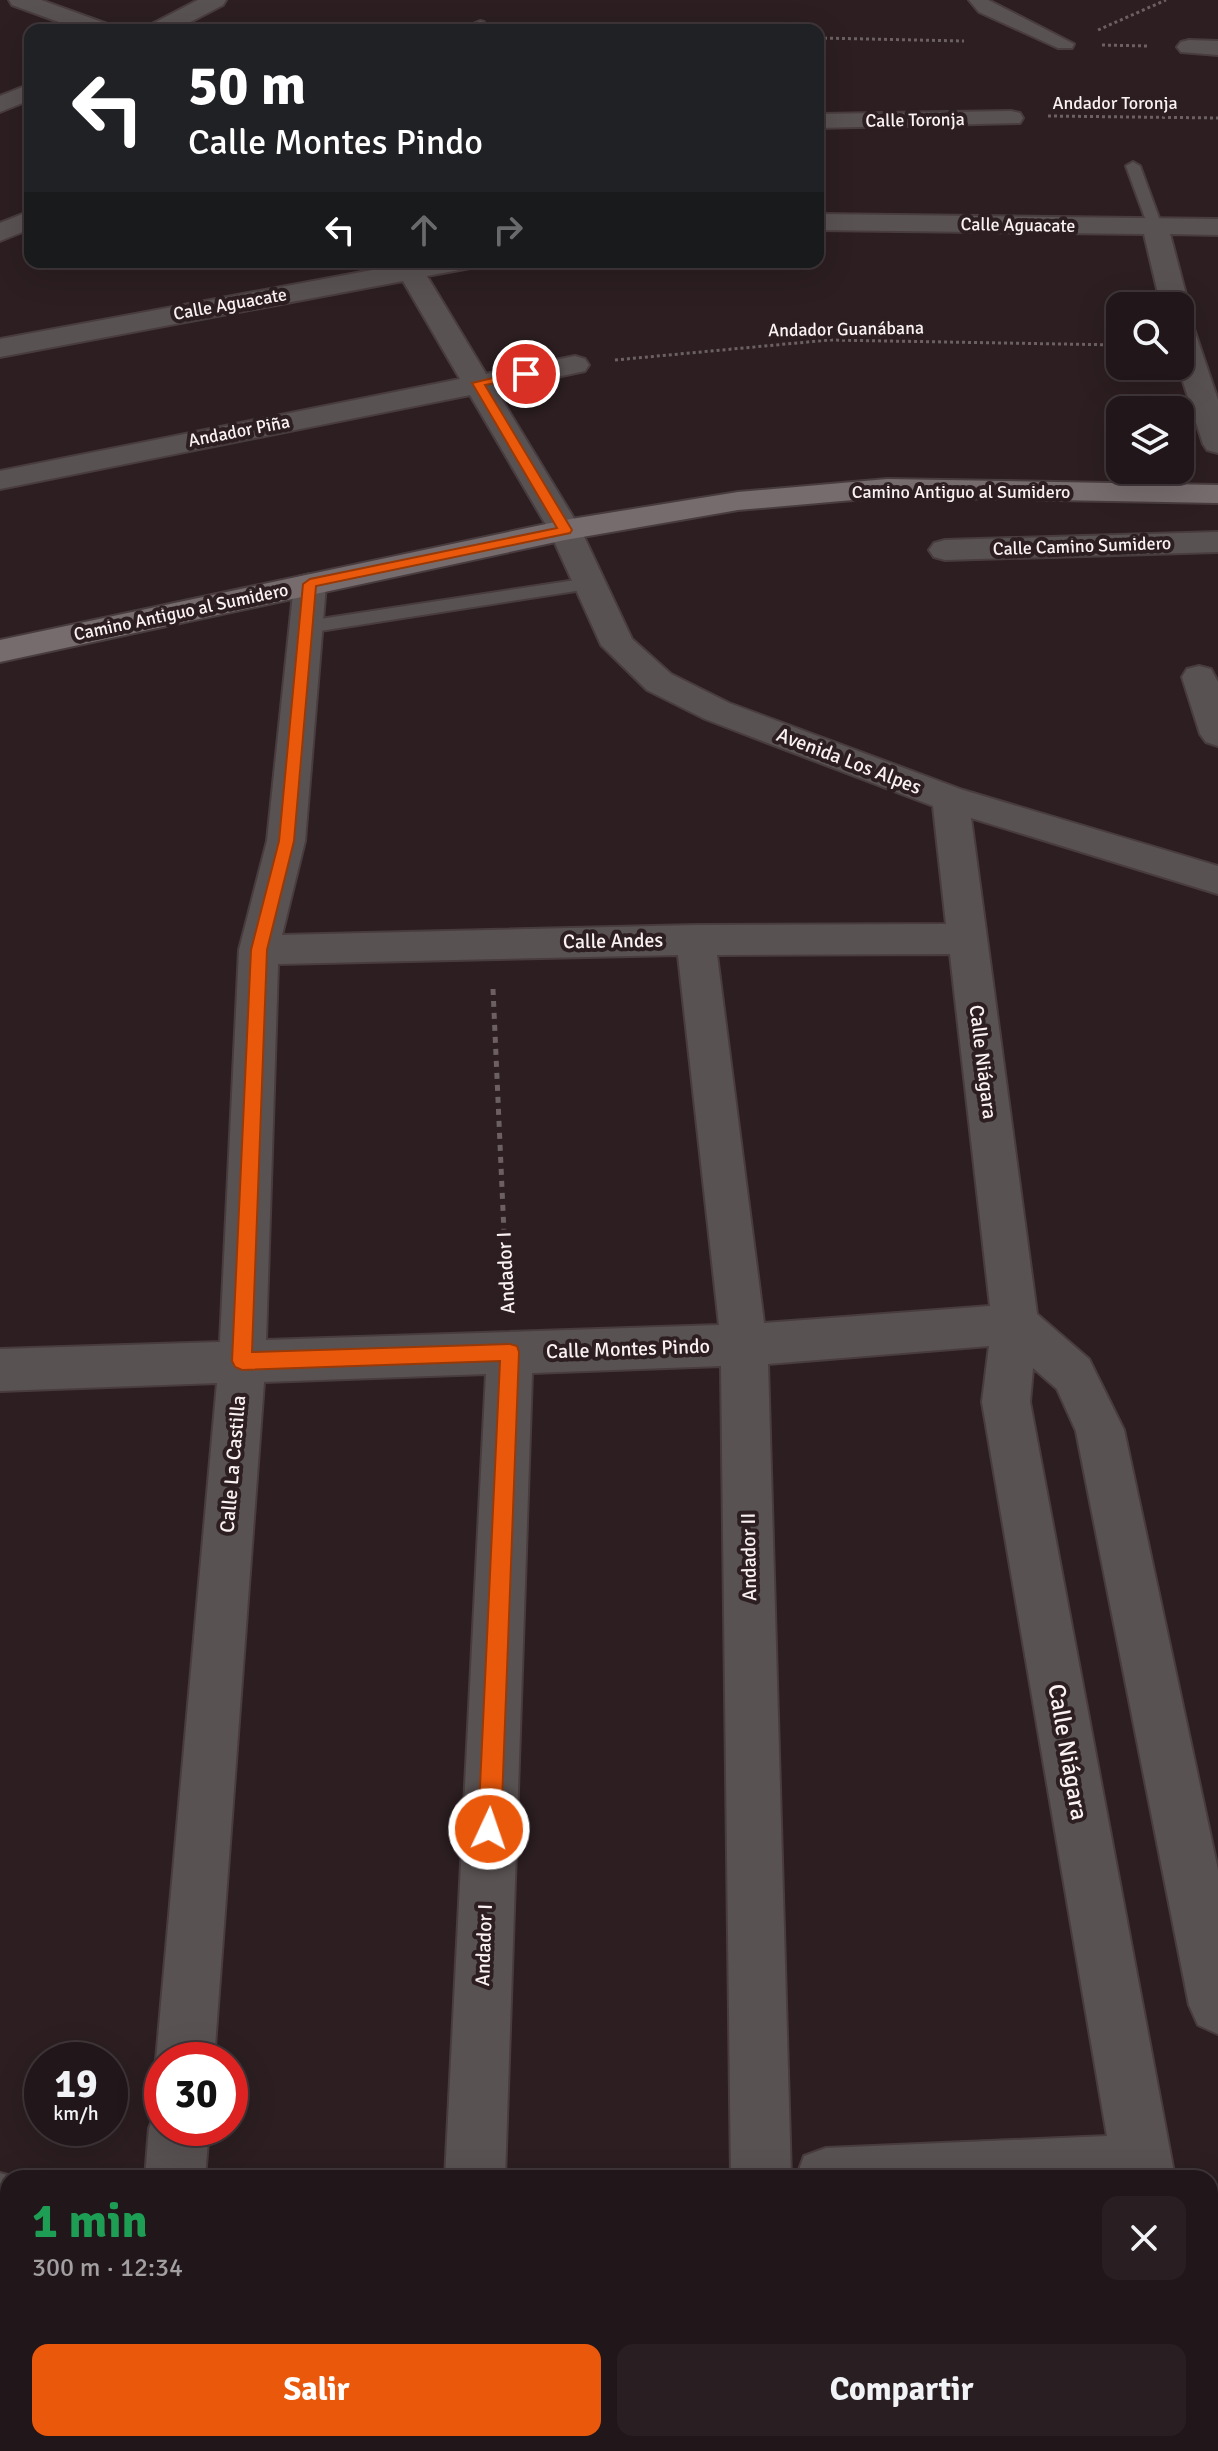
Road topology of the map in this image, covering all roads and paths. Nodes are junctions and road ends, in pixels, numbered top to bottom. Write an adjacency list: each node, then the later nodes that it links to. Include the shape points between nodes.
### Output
1 (20, 0): 5 (street)
2 (215, 0): 6 (street)
3 (978, 0): 7 (street)
4 (1166, 0): 7 (path)
5 (86, 24)
6 (169, 24)
7 (1065, 44)
8 (1189, 47): 9 (street)
9 (1218, 48)
10 (24, 94): 11 (street)
11 (0, 105)
12 (1011, 118): 13 (path, Andador Toronja); 14 (street, Calle Toronja)
13 (1218, 118)
14 (824, 121)
15 (1133, 166): 18 (lane)
16 (24, 222): 20 (street)
17 (824, 222): 18 (street, Calle Aguacate)
18 (1155, 226): 19 (street, Calle Aguacate); 23 (street)
19 (1218, 227)
20 (0, 233)
21 (397, 268): 25 (street, Calle Aguacate)
22 (408, 268): 28 (street, Avenida Los Alpes)
23 (1172, 292)
24 (1106, 345): 26 (path, Andador Guanábana, via 829,340)
25 (0, 348)
26 (575, 365): 28 (street, Andador Piña)
27 (1194, 371): 29 (street)
28 (478, 383): 30 (street, Andador Piña); 32 (street, Avenida Los Alpes)
29 (1218, 444)
30 (0, 480)
31 (1218, 494): 32 (main road, Camino Antiguo al Sumidero, via 887,488 738,501)
32 (565, 530): 35 (street, Avenida Los Alpes); 36 (main road, Camino Antiguo al Sumidero)
33 (1218, 542): 34 (street, Calle Camino Sumidero)
34 (945, 550)
35 (589, 584): 36 (lane); 40 (street, Avenida Los Alpes, via 618,645 659,682 717,711)
36 (309, 605): 37 (main road, Camino Antiguo al Sumidero); 45 (street, Calle La Castilla, via 286,841)
37 (0, 651)
38 (1199, 677): 39 (street)
39 (1218, 734)
40 (950, 799): 41 (street, Avenida Los Alpes); 42 (street, Calle Niágara)
41 (1218, 880)
42 (968, 939): 43 (street, Calle Andes); 46 (street, Calle Niágara)
43 (696, 940): 44 (street, Calle Andes); 47 (street, Andador II)
44 (491, 944): 45 (street, Calle Andes); 48 (path, Andador I)
45 (259, 950): 49 (street, Calle La Castilla)
46 (1015, 1324): 47 (street, Calle Montes Pindo); 51 (street, via 1073,1374 1100,1430); 57 (street, Calle Niágara, via 1006,1402)
47 (744, 1345): 48 (street, Calle Montes Pindo); 56 (street, Andador II)
48 (510, 1352): 49 (street, Calle Montes Pindo); 55 (street, Andador I)
49 (242, 1361): 50 (street, Calle Montes Pindo); 52 (street, Calle La Castilla)
50 (0, 1370)
51 (1218, 2005)
52 (186, 2042)
53 (178, 2146): 54 (street)
54 (176, 2170)
55 (475, 2170)
56 (761, 2170)
57 (1144, 2170)

